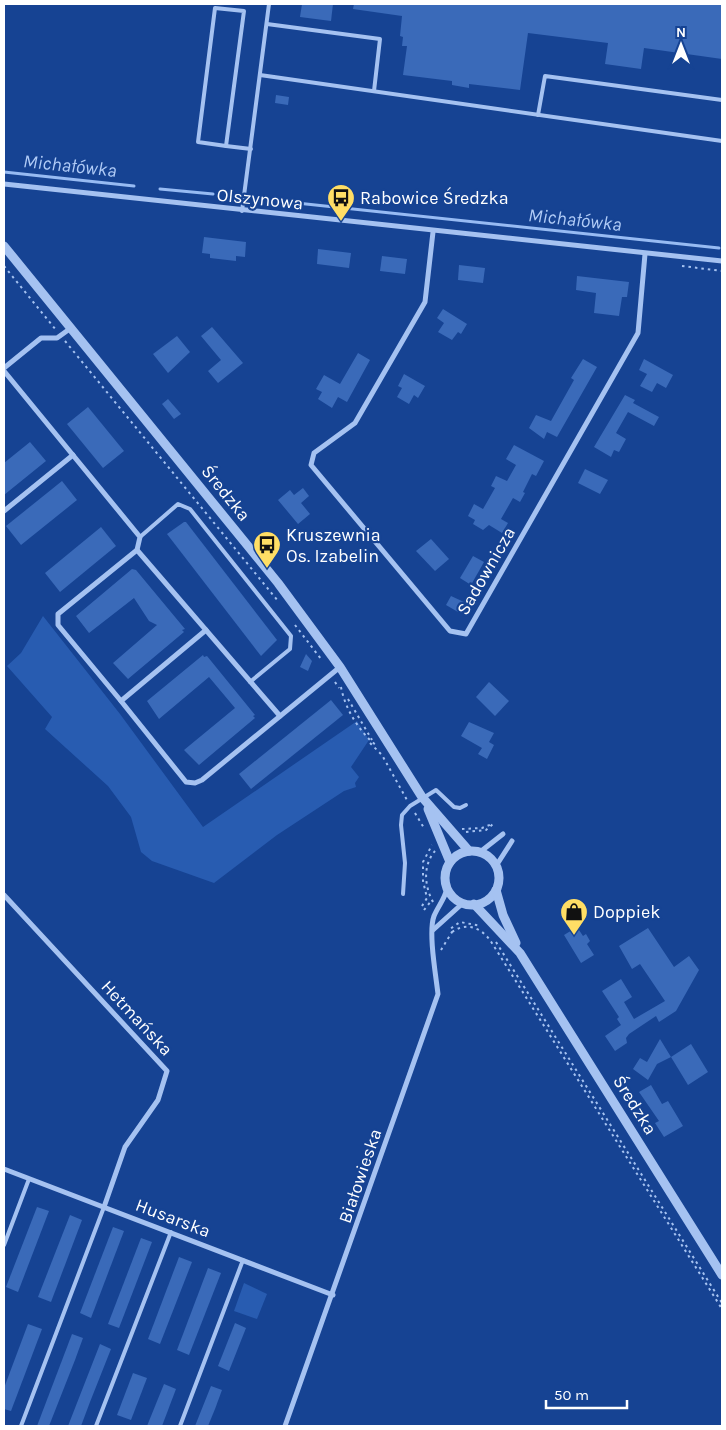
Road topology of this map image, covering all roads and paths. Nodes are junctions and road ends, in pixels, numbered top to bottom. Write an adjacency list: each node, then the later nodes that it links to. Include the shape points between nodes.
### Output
1 (269, 4): 2 (lane)
2 (267, 24): 3 (lane); 4 (lane, via 380,39)
3 (260, 75): 4 (lane); 9 (lane)
4 (374, 91): 6 (lane)
5 (722, 100): 6 (lane, via 544,76)
6 (538, 114): 7 (lane)
7 (722, 140)
8 (226, 146): 8 (lane, via 244,11 215,8 198,142); 9 (lane)
9 (250, 149): 11 (lane)
10 (4, 184): 11 (street, Olszynowa)
11 (242, 211): 12 (street, Olszynowa)
12 (433, 232): 14 (street, Olszynowa); 14 (street, Sadownicza, via 425,302 355,423 314,453 311,465 450,631 466,634 638,333)
13 (4, 246): 17 (street, Średzka)
14 (645, 254): 15 (street, Olszynowa)
15 (722, 262)
16 (4, 266): 18 (path)
17 (71, 328): 18 (street); 27 (street, Średzka, via 278,583)
18 (61, 335): 19 (street, via 41,338); 24 (path)
19 (4, 370): 20 (street)
20 (73, 455): 21 (street); 22 (street)
21 (4, 511)
22 (140, 537): 23 (street); 29 (lane, via 178,504 190,509 285,628 291,636 290,649)
23 (137, 550): 26 (street); 30 (street, via 58,614 56,620)
24 (278, 602)
25 (293, 622): 28 (path)
26 (206, 630): 29 (street); 30 (street)
27 (340, 667): 28 (street); 32 (street, Średzka)
28 (331, 674): 31 (street); 34 (path, via 371,742 398,779)
29 (250, 682): 31 (street)
30 (121, 701): 31 (street, via 186,782 195,783)
31 (280, 716)
32 (422, 797): 33 (lane, via 436,790 454,807); 34 (lane); 41 (street, Średzka); 43 (street, Średzka)
33 (466, 805)
34 (410, 806): 35 (path); 47 (lane, via 402,815 401,825 405,863)
35 (425, 829)
36 (458, 830): 38 (path, via 493,824 486,830)
37 (504, 834): 42 (street)
38 (460, 835)
39 (431, 840): 52 (path, via 432,846 423,862 427,898)
40 (512, 841): 44 (street)
41 (469, 851): 42 (street); 43 (street)
42 (480, 852): 44 (street)
43 (450, 862): 45 (street)
44 (496, 866): 46 (street, via 499,876)
45 (447, 888): 50 (street); 56 (street, Białowieska, via 434,917)
46 (496, 890): 51 (street, via 487,900); 58 (street, Średzka)
47 (403, 894)
48 (4, 895): 62 (street, Hetmańska, via 167,1071 158,1100 125,1147)
49 (432, 900): 53 (path)
50 (463, 903): 51 (street); 56 (street)
51 (474, 904): 58 (street, Średzka)
52 (422, 906)
53 (424, 910)
54 (455, 919): 55 (path)
55 (460, 922): 57 (path); 68 (path, via 477,924 493,938)
56 (433, 930): 59 (street, Białowieska)
57 (451, 930): 59 (path); 69 (path, via 475,927 490,940)
58 (520, 952): 66 (street, Średzka)
59 (434, 962): 67 (street, Białowieska, via 438,994)
60 (4, 1169): 61 (street, Husarska)
61 (29, 1179): 62 (street, Husarska); 64 (lane)
62 (104, 1207): 63 (street, Husarska); 70 (lane)
63 (171, 1232): 65 (street, Husarska); 71 (lane)
64 (4, 1245)
65 (243, 1260): 67 (street, Husarska); 72 (lane)
66 (722, 1275)
67 (333, 1295): 73 (street, Białowieska)
68 (722, 1303)
69 (722, 1308)
70 (21, 1426)
71 (96, 1426)
72 (180, 1426)
73 (285, 1426)

